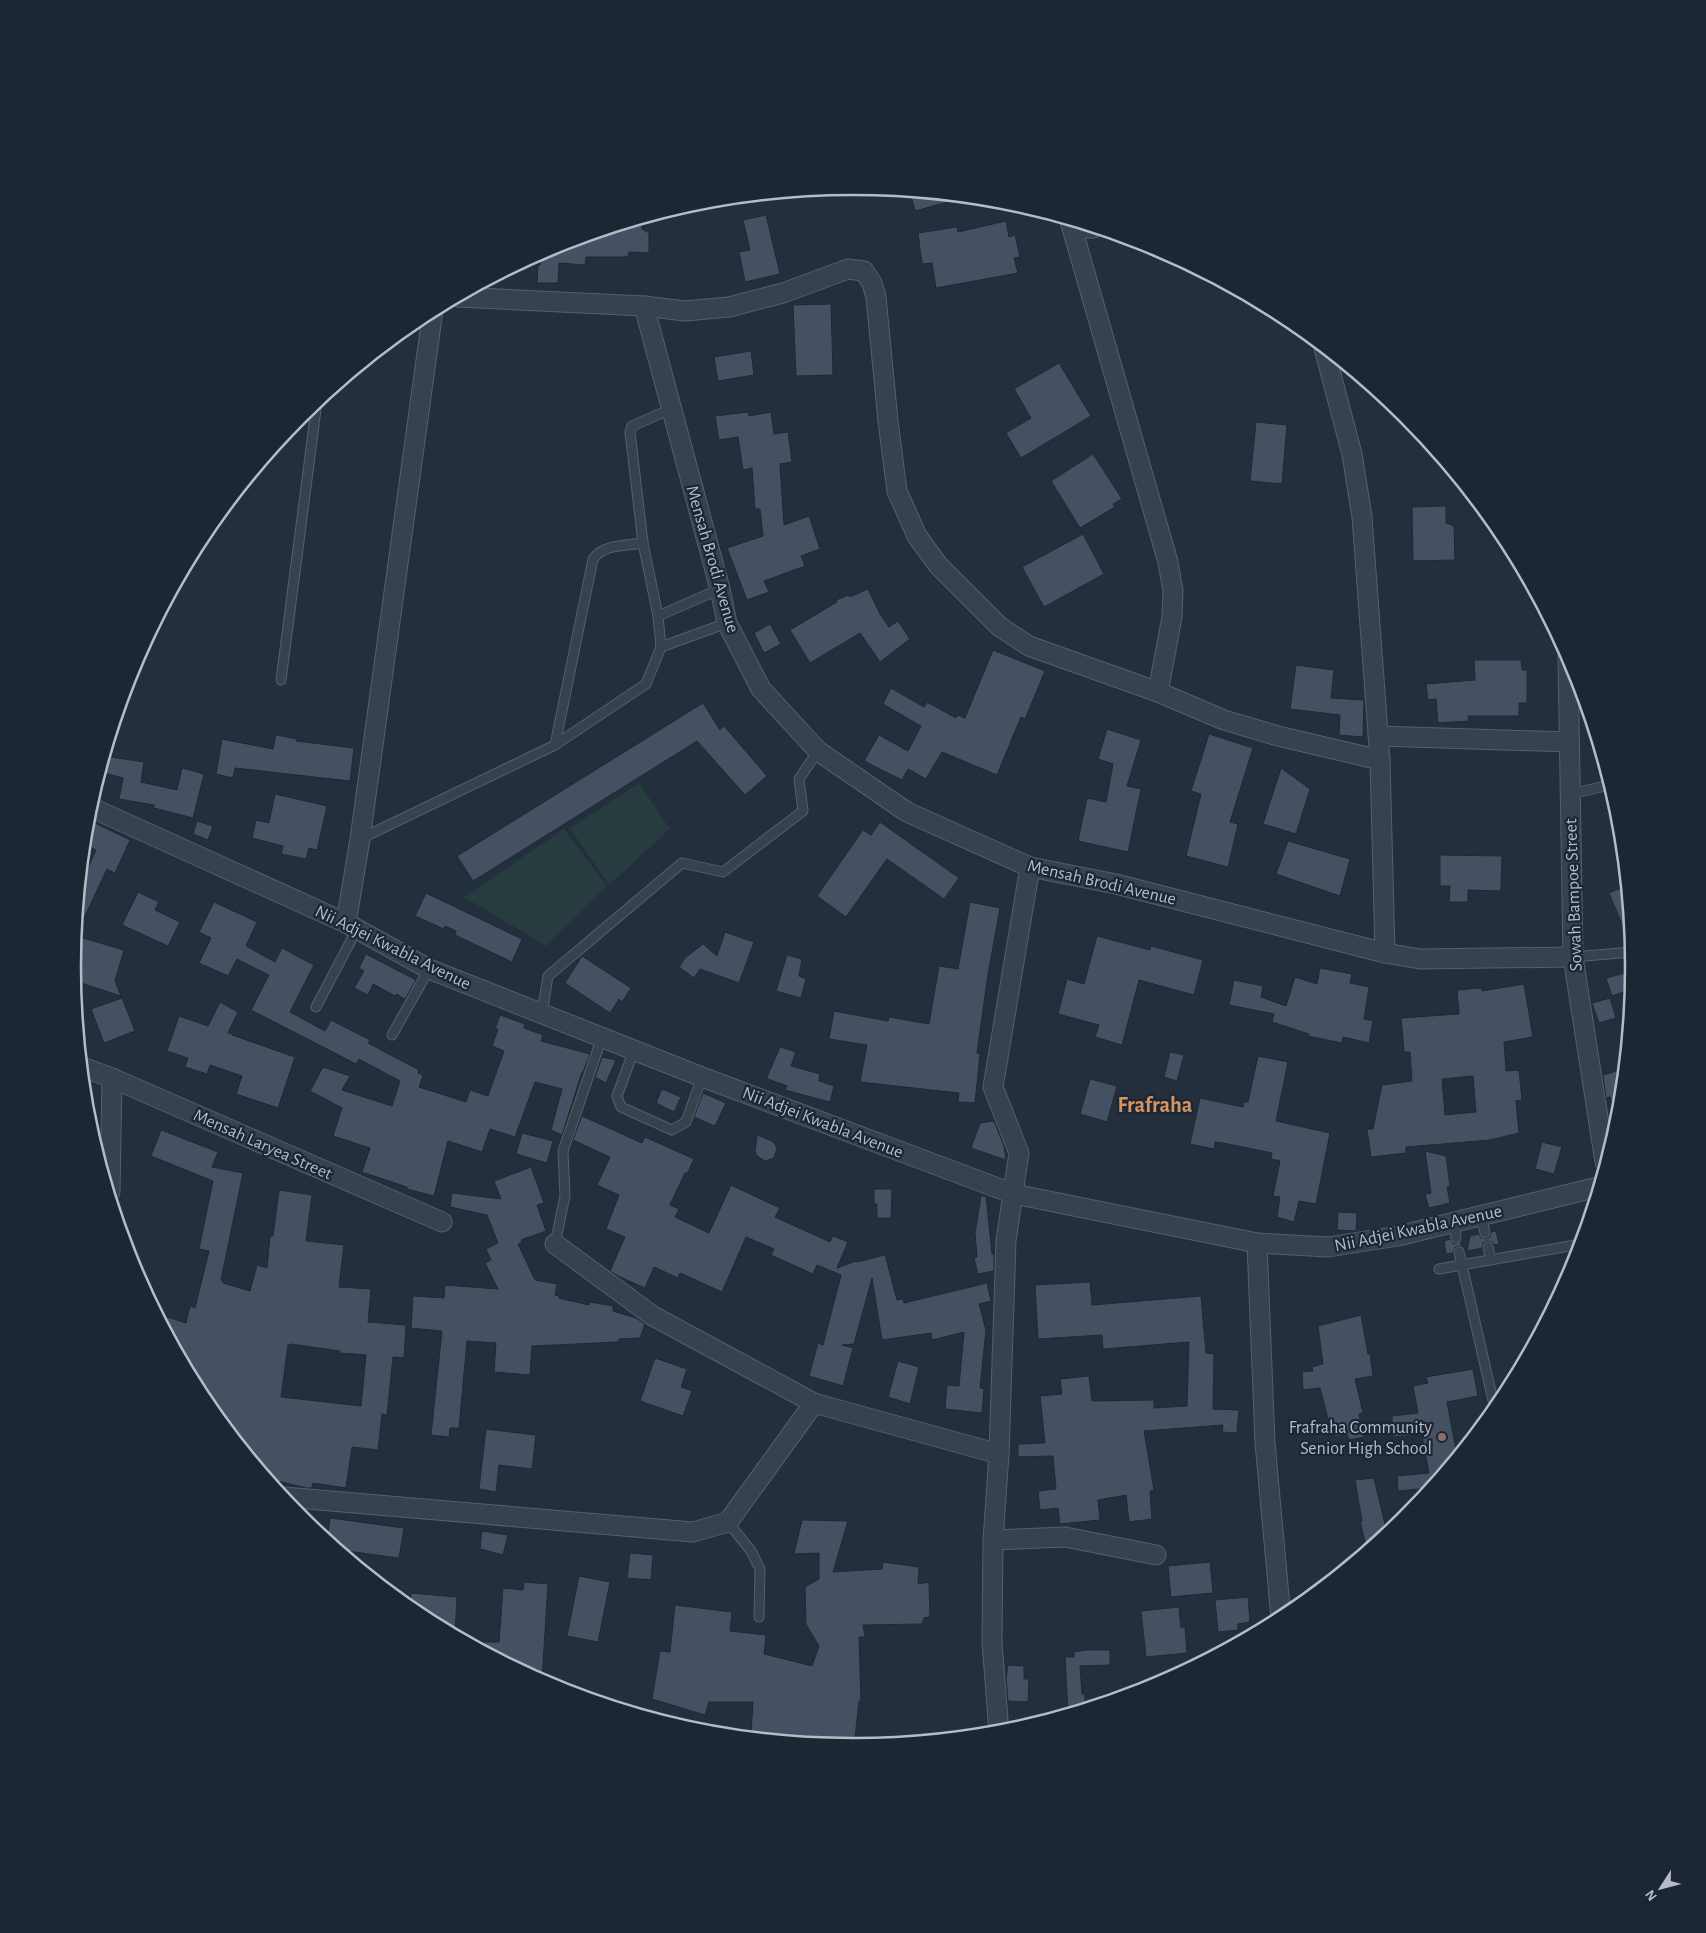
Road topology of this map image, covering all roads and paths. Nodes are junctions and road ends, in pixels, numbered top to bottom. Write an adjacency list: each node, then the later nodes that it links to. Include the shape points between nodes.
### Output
1 (1073, 227): 15 (street, via 1173,591 1172,617)
2 (468, 298): 3 (street)
3 (644, 306): 6 (street, Mensah Brodi Avenue); 15 (street, via 685,311 729,307 783,293 848,269 864,271 872,282 876,297 897,491 917,536 963,591 1000,627 1029,646)
4 (432, 320): 24 (street)
5 (1326, 357): 16 (street, via 1352,454 1362,517)
6 (671, 409): 8 (lane, via 637,423 630,432); 9 (street, Mensah Brodi Avenue)
7 (316, 413): 14 (lane)
8 (642, 543): 10 (lane); 18 (lane, via 605,549 593,560)
9 (720, 590): 10 (lane); 11 (street, Mensah Brodi Avenue)
10 (658, 616): 12 (lane)
11 (728, 623): 12 (lane); 19 (street, Mensah Brodi Avenue, via 761,689)
12 (661, 647): 18 (lane, via 646,684)
13 (1568, 677): 17 (street, Sowah Bampoe Street)
14 (281, 680)
15 (1158, 692): 20 (street, via 1224,720)
16 (1378, 736): 17 (street); 20 (street)
17 (1569, 742): 22 (street, Sowah Bampoe Street)
18 (555, 745): 24 (lane)
19 (818, 750): 25 (street, Mensah Brodi Avenue, via 907,812); 32 (lane, via 799,779 804,811 723,872 682,864 548,976)
20 (1380, 760): 27 (street)
21 (1603, 787): 22 (lane)
22 (1570, 794): 29 (street, Sowah Bampoe Street)
23 (97, 810): 26 (street, Nii Adjei Kwabla Avenue)
24 (360, 840): 26 (street)
25 (1030, 867): 27 (street, Mensah Brodi Avenue, via 1116,884); 42 (street, via 993,1087 1019,1153)
26 (351, 926): 30 (street, Nii Adjei Kwabla Avenue); 31 (lane)
27 (1384, 953): 29 (street, Mensah Brodi Avenue, via 1420,960)
28 (1624, 953): 29 (lane)
29 (1573, 956): 39 (street, Sowah Bampoe Street)
30 (429, 969): 32 (street, Nii Adjei Kwabla Avenue); 33 (lane)
31 (316, 1007)
32 (542, 1014): 34 (street, Nii Adjei Kwabla Avenue)
33 (392, 1035)
34 (602, 1037): 35 (street, Nii Adjei Kwabla Avenue); 45 (lane, via 563,1151 565,1196)
35 (634, 1050): 37 (street, Nii Adjei Kwabla Avenue); 37 (lane, via 617,1096 621,1107 672,1130 686,1122)
36 (88, 1069): 38 (street, Mensah Laryea Street)
37 (702, 1077): 42 (street, Nii Adjei Kwabla Avenue)
38 (112, 1078): 40 (street); 43 (street, Mensah Laryea Street)
39 (1603, 1145)
40 (110, 1174)
41 (1591, 1189): 44 (street, Nii Adjei Kwabla Avenue, via 1455,1230 1328,1247)
42 (1014, 1194): 44 (street, Nii Adjei Kwabla Avenue); 54 (street, via 1006,1241)
43 (442, 1222)
44 (1257, 1243): 59 (street, via 1265,1443)
45 (555, 1244): 53 (street, via 652,1316)
46 (1572, 1245): 49 (lane)
47 (1488, 1247): 49 (lane)
48 (1458, 1252): 50 (lane)
49 (1491, 1260): 50 (lane)
50 (1461, 1266): 51 (lane); 52 (lane)
51 (1440, 1269)
52 (1492, 1398)
53 (814, 1403): 54 (street); 56 (street)
54 (999, 1454): 57 (street)
55 (294, 1498): 56 (street, via 693,1532)
56 (728, 1522): 60 (lane, via 751,1551 760,1570)
57 (993, 1540): 58 (street, via 1065,1537); 61 (street, via 992,1642)
58 (1156, 1556)
59 (1280, 1609)
60 (759, 1617)
61 (998, 1724)

